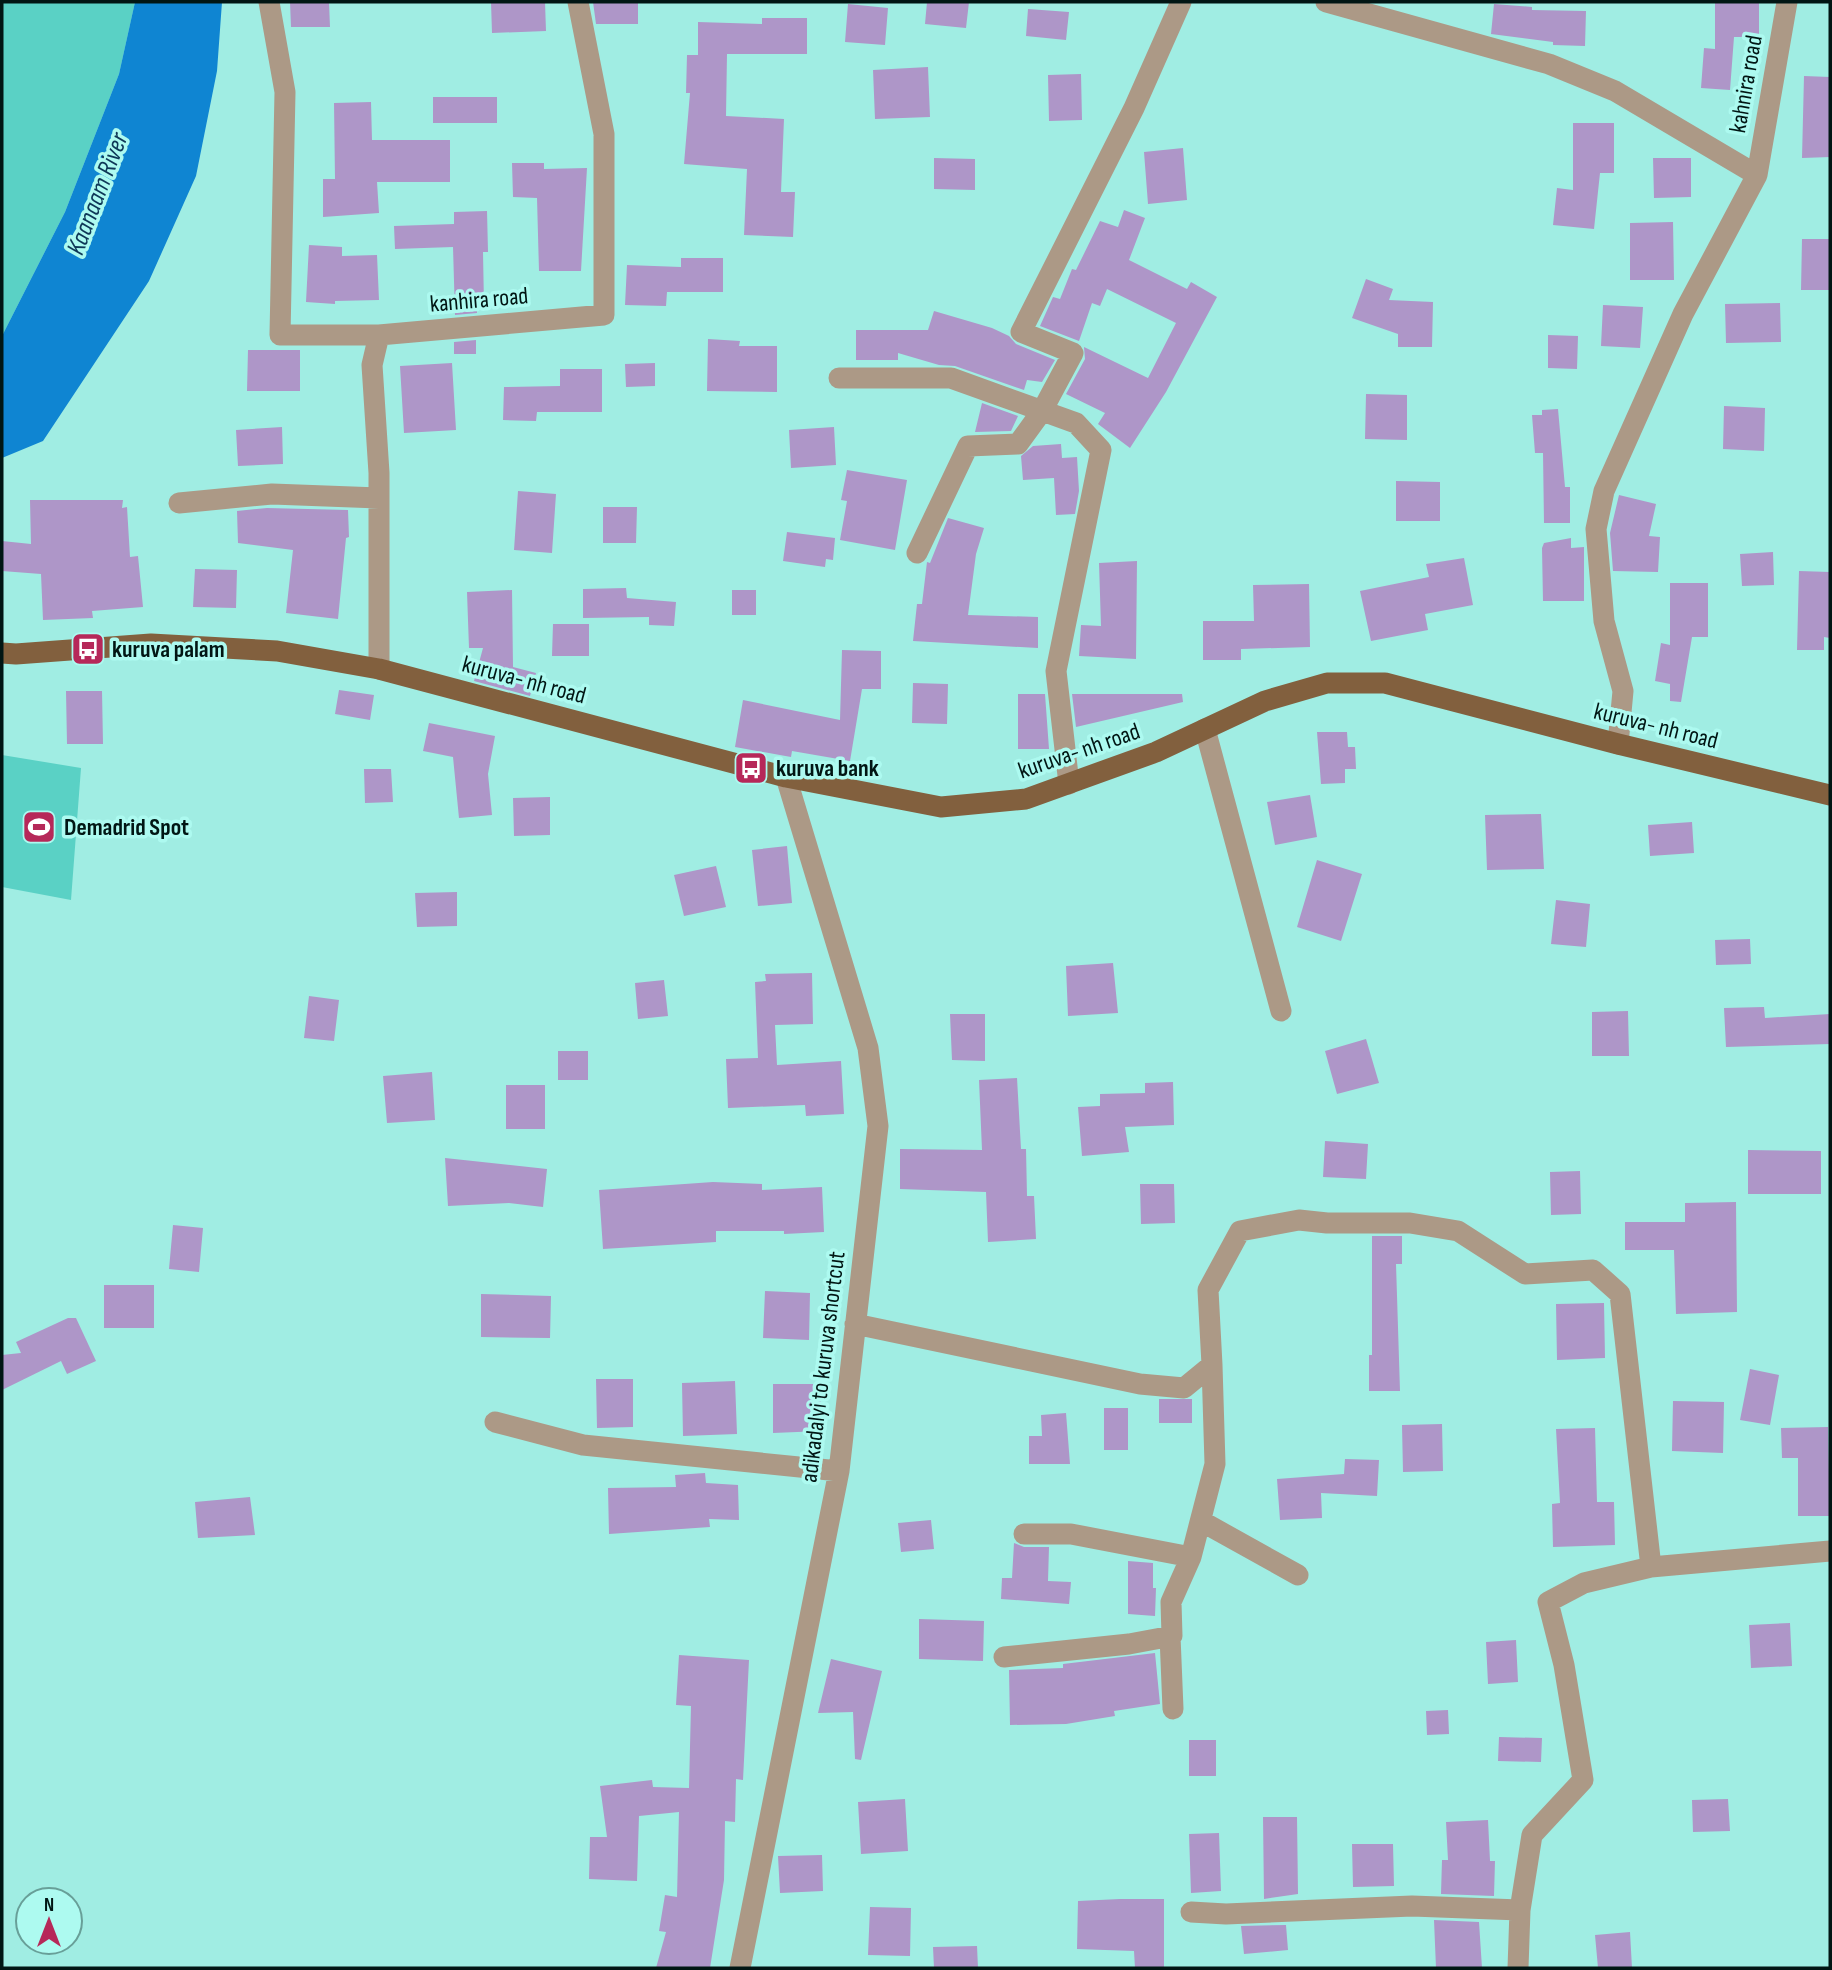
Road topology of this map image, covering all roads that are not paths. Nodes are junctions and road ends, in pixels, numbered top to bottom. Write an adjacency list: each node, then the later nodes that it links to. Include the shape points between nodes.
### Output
1 (270, 2): 7 (street, via 285,92 280,335)
2 (578, 2): 7 (street, kanhira road, via 604,134 604,315)
3 (1181, 2): 9 (street, via 1135,108 1021,332 1073,354)
4 (1326, 2): 6 (street, via 1560,69 1615,91)
5 (1787, 2): 6 (street, kahnira road)
6 (1757, 175): 16 (street, kahnira road, via 1683,314 1604,491 1596,529 1604,621 1623,691)
7 (379, 335): 10 (street, via 372,365)
8 (839, 378): 9 (street, via 951,377)
9 (1042, 411): 12 (street, via 1018,444 968,446); 18 (street, via 1076,423 1101,450 1056,671)
10 (379, 498): 11 (street, via 272,494); 14 (street)
11 (179, 503)
12 (917, 553)
13 (2, 653): 14 (main road, kuruva- nh road, via 150,643 278,651)
14 (379, 669): 17 (main road, kuruva- nh road)
15 (1205, 729): 16 (main road, kuruva- nh road, via 1265,701 1328,684 1385,684); 18 (main road, kuruva- nh road); 20 (street)
16 (1618, 744): 19 (main road, kuruva- nh road)
17 (786, 777): 18 (main road, kuruva- nh road, via 942,807 1026,799); 21 (street, adikadalyi to kuruva shortcut, via 868,1048 878,1126)
18 (1069, 784)
19 (1830, 794)
20 (1281, 1011)
21 (855, 1324): 22 (street, via 1140,1384 1184,1388); 24 (street, adikadalyi to kuruva shortcut)
22 (1212, 1365): 25 (street, via 1215,1464); 29 (street, via 1208,1290 1240,1231 1299,1220 1410,1223 1458,1231 1525,1274 1593,1270 1620,1294)
23 (495, 1422): 24 (street, via 583,1445)
24 (839, 1471): 36 (street, adikadalyi to kuruva shortcut)
25 (1200, 1521): 28 (street); 30 (street)
26 (1024, 1534): 28 (street, via 1071,1534)
27 (1830, 1551): 29 (street)
28 (1191, 1556): 31 (street, via 1171,1602)
29 (1651, 1567): 34 (street, via 1584,1583 1548,1602 1564,1665 1583,1780 1532,1835)
30 (1298, 1575)
31 (1170, 1636): 32 (street); 33 (street)
32 (1004, 1657)
33 (1172, 1709)
34 (1520, 1910): 35 (street, via 1412,1906); 37 (street)
35 (1191, 1912)
36 (740, 1968)
37 (1518, 1968)

